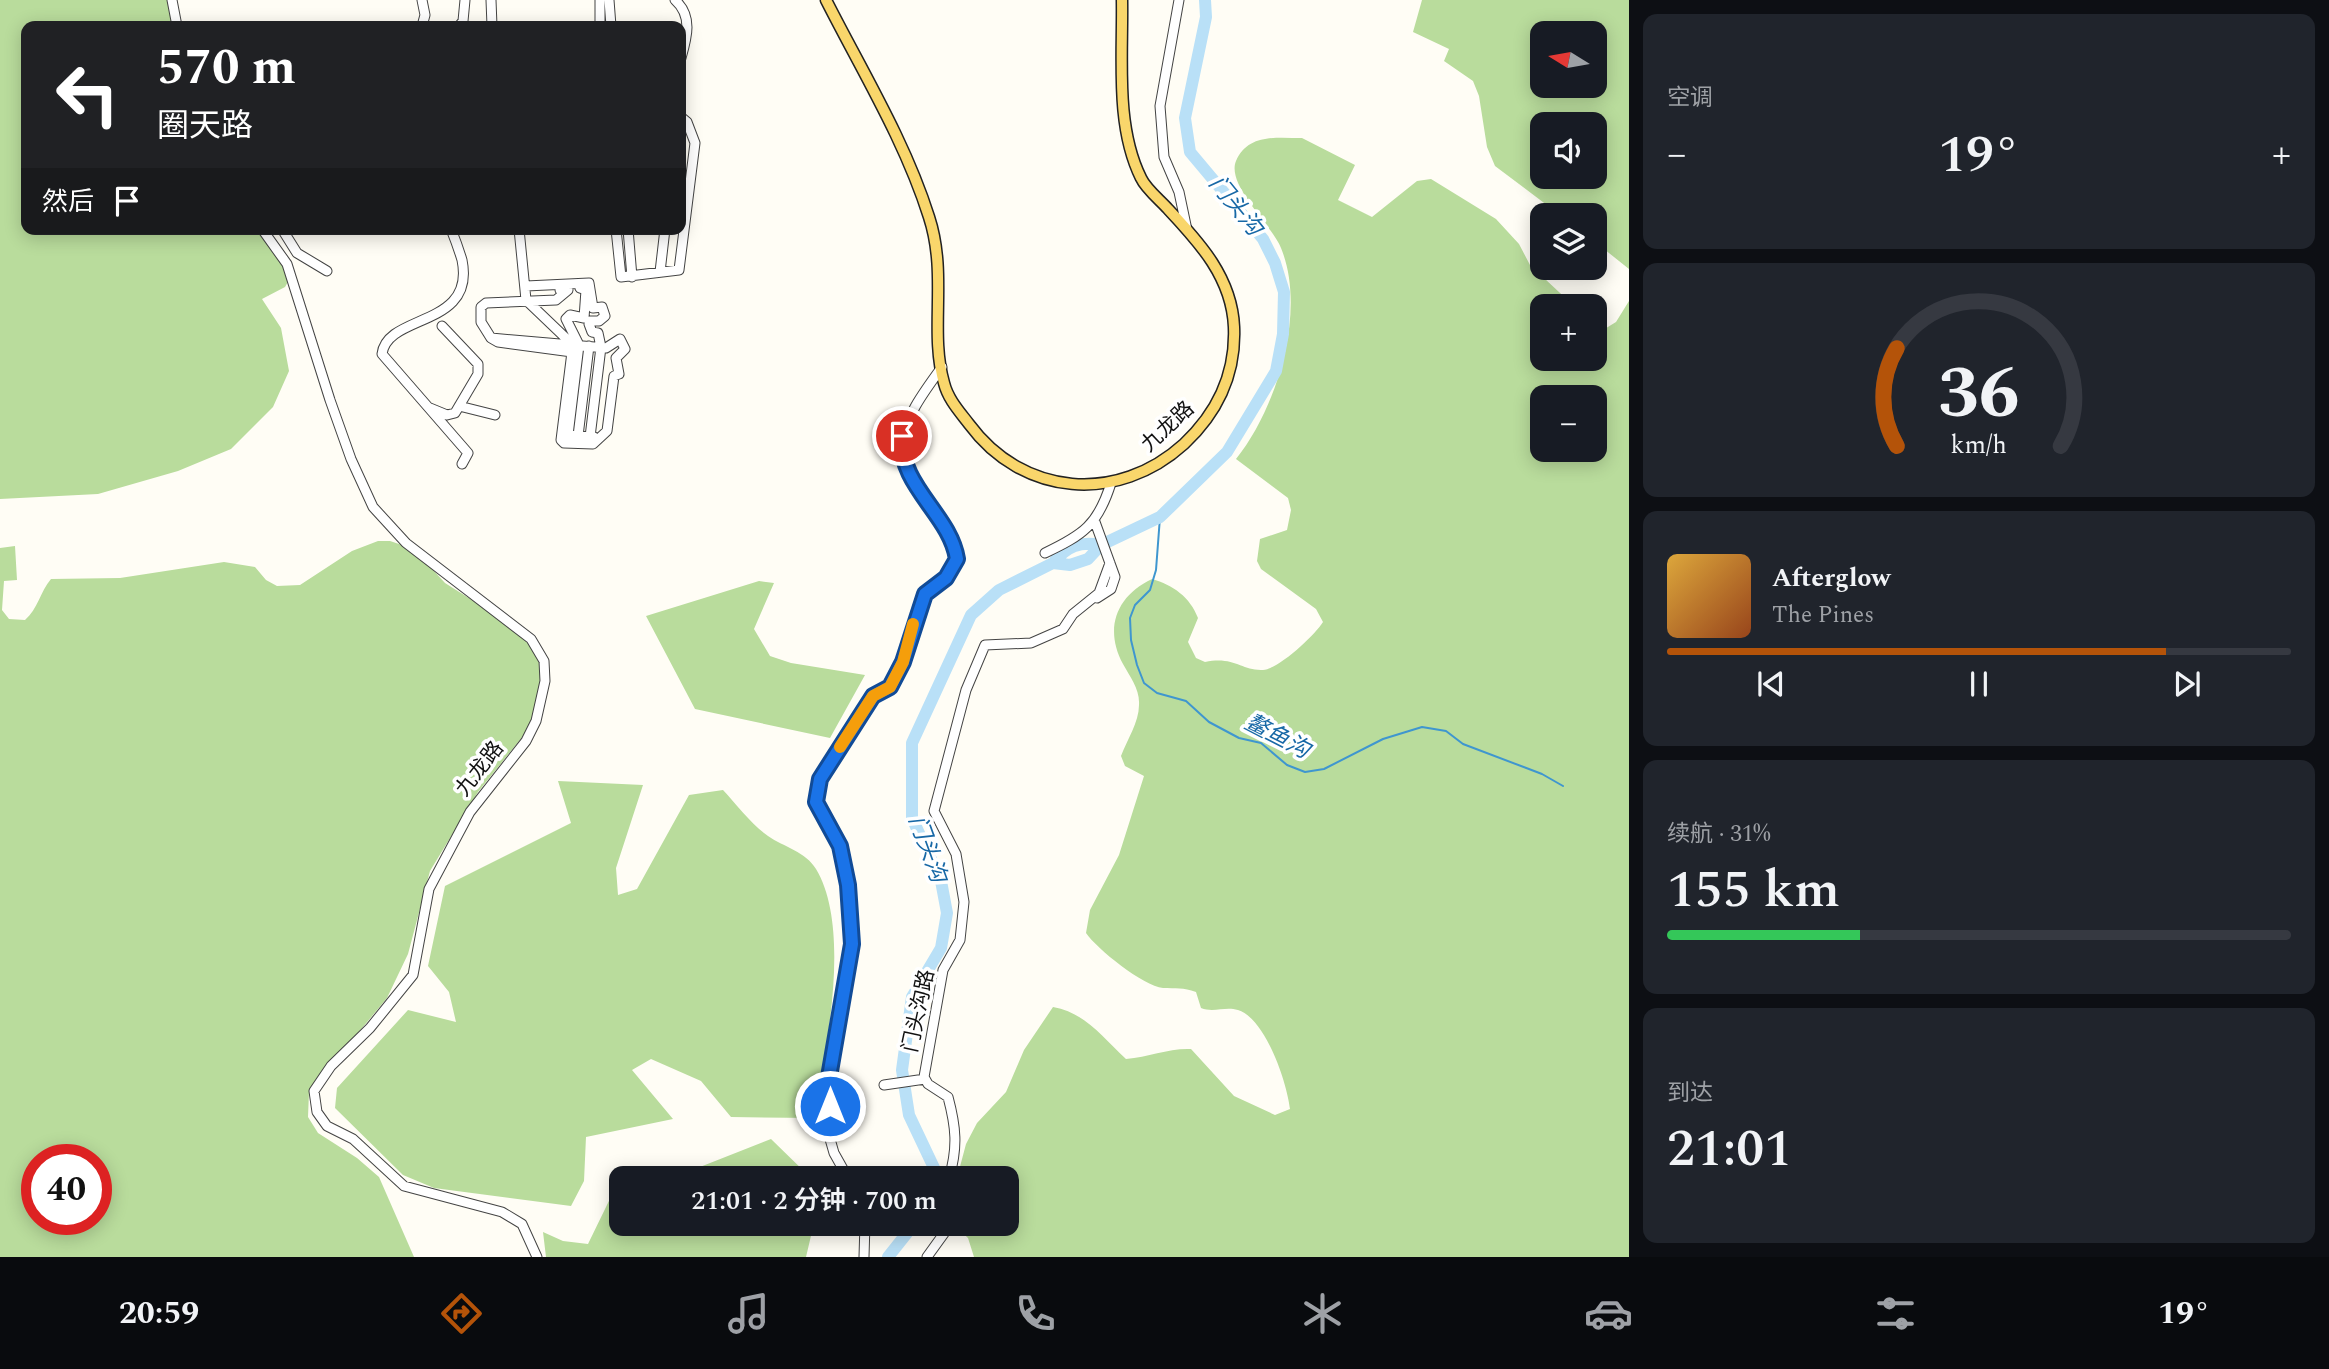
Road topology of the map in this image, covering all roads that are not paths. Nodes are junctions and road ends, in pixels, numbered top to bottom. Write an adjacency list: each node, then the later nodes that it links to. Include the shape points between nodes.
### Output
1 (172, 0): 11 (street)
2 (422, 0): 12 (street)
3 (465, 0): 13 (street)
4 (491, 0): 14 (street)
5 (600, 0): 15 (street)
6 (609, 0): 16 (street)
7 (675, 0): 17 (street, via 688,21)
8 (826, 0): 36 (main road, 九龙路, via 911,164 931,220 940,260)
9 (1122, 0): 20 (main road, 九龙路, via 1128,139 1141,180)
10 (1179, 0): 20 (street, via 1160,106 1164,158 1179,192)
11 (176, 21)
12 (423, 21)
13 (463, 21)
14 (492, 21)
15 (600, 21)
16 (611, 21)
17 (686, 32)
18 (686, 121): 19 (street, via 695,143)
19 (686, 210)
20 (1187, 230): 44 (main road, 九龙路, via 1212,260 1228,292 1234,327 1231,369 1217,406 1190,438 1166,460 1137,476)
21 (266, 235): 53 (street, 九龙路, via 287,264 330,400 373,507 406,543 531,639 544,662 543,700 526,741 470,812 429,889 413,975 370,1028 331,1066 314,1091 317,1112 327,1126 361,1146 404,1186 502,1212 522,1224)
22 (286, 235): 29 (street, via 297,253)
23 (453, 235): 38 (street, via 462,262 462,284 452,304 383,344 382,354)
24 (520, 235): 32 (street)
25 (617, 235): 31 (street, via 621,277)
26 (628, 235): 31 (street)
27 (664, 235): 30 (street)
28 (683, 235): 30 (street, via 678,270)
29 (327, 271)
30 (660, 272): 31 (street)
31 (632, 277)
32 (526, 292): 34 (street); 34 (street, via 586,290 584,318 570,315 566,319); 34 (street, via 481,307 481,322 491,338); 35 (street, via 590,283 593,308 601,307 605,316 589,324)
33 (442, 326): 37 (street, via 478,364 478,374)
34 (578, 347): 35 (street); 41 (street); 41 (street, via 561,440)
35 (601, 347): 40 (street); 42 (street, via 620,339 625,345 616,358 618,374 614,376 607,431)
36 (942, 367): 44 (main road, 九龙路, via 951,400 1007,462 1039,478 1071,484); 49 (street, via 917,400 902,436 901,451 905,468 955,544 957,559 946,578 925,594 890,687 873,696 832,756 820,779 816,802 840,846 848,885 852,944 829,1077 828,1132)
37 (459, 406): 38 (street, via 447,415); 39 (street)
38 (429, 408): 43 (street, via 468,453)
39 (495, 415)
40 (590, 437): 41 (street); 42 (street)
41 (571, 438): 42 (street, via 593,444)
42 (600, 438)
43 (462, 464)
44 (1111, 483): 45 (street)
45 (1095, 522): 46 (street, via 1076,539); 47 (street, 门头沟路, via 1110,563 1095,599 1055,634 1031,643 985,645 966,690 934,811 956,854 964,902 960,940 943,970)
46 (1045, 553)
47 (925, 1079): 48 (street); 50 (street, 门头沟路, via 948,1097 957,1132)
48 (884, 1085)
49 (841, 1166)
50 (953, 1166)
51 (864, 1236): 54 (street)
52 (942, 1236): 55 (street)
53 (537, 1257)
54 (864, 1257)
55 (928, 1257)

